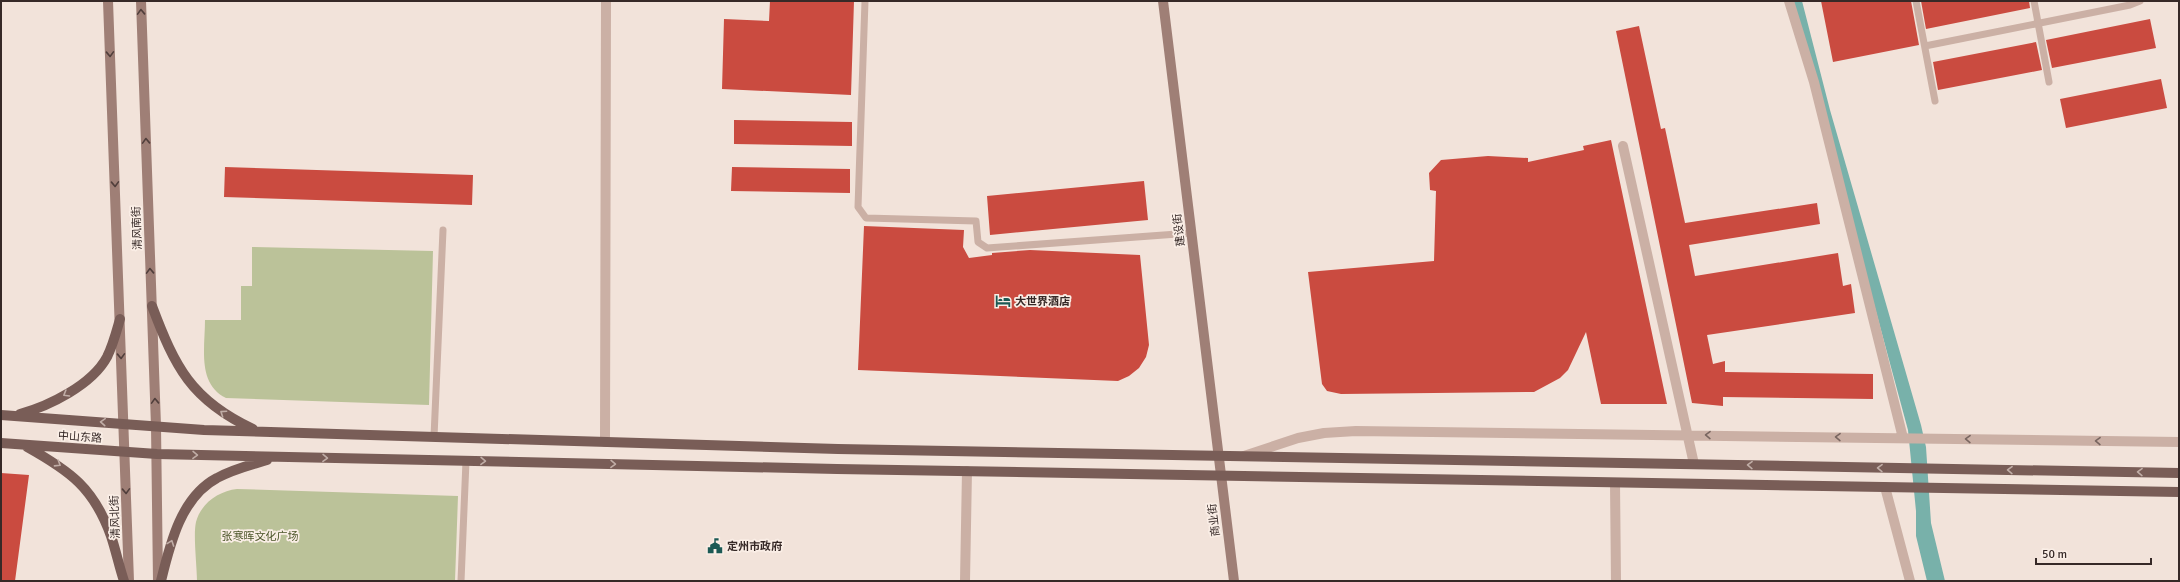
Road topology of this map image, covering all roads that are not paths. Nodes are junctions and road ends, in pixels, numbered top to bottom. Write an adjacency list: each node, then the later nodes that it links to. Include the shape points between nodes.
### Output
1 (108, 1): 18 (main road, 清风南街, one-way to 18)
2 (141, 1): 17 (main road, 清风南街, one-way to 2)
3 (606, 1): 27 (street)
4 (866, 1): 16 (lane, via 858,207 866,218 976,221 978,242 987,248)
5 (1163, 1): 16 (main road, 建设街)
6 (1789, 1): 26 (street, via 1814,82)
7 (1916, 1): 11 (lane)
8 (2034, 1): 10 (lane)
9 (2140, 1): 10 (lane)
10 (2038, 23): 11 (lane); 12 (lane)
11 (1925, 46): 13 (lane)
12 (2049, 82)
13 (1935, 101)
14 (1623, 146): 24 (street)
15 (443, 230): 25 (lane)
16 (1191, 233): 33 (main road, 建设街)
17 (152, 306): 22 (main road, 清风南街, one-way to 17); 23 (main road, one-way to 17, via 222,412 185,378 164,337)
18 (120, 319): 20 (main road, one-way to 20, via 106,359 93,374 58,399); 21 (main road, 清风南街, one-way to 21)
19 (1, 415): 20 (main road, 中山东路)
20 (14, 416): 21 (main road, 中山东路, one-way to 20)
21 (123, 424): 22 (main road, 中山东路); 31 (main road, 清风南街)
22 (156, 426): 23 (main road, 中山东路); 32 (main road, 清风南街)
23 (257, 431): 25 (main road, 中山东路)
24 (1687, 435): 26 (street, one-way to 24); 34 (street, via 1356,431 1298,438); 37 (street)
25 (434, 437): 27 (main road, 中山东路)
26 (1904, 438): 28 (street, one-way to 26)
27 (605, 442): 33 (main road, 中山东路)
28 (2179, 442)
29 (1, 443): 30 (main road, 中山东路)
30 (24, 445): 31 (main road, 中山东路); 44 (main road, one-way to 44, via 61,466 86,489 106,523)
31 (124, 452): 32 (main road, 中山东路); 45 (main road, 清风北街, one-way to 45)
32 (156, 454): 35 (main road, 中山东路, one-way to 35); 46 (main road)
33 (1219, 456): 34 (main road, 中山东路); 40 (main road, 商业街)
34 (1242, 456): 37 (main road, 中山东路)
35 (279, 457): 36 (main road, 中山东路, one-way to 36); 46 (main road, one-way to 35, via 178,525 190,503 216,478 233,470)
36 (466, 461): 38 (main road, 中山东路, one-way to 38); 47 (lane)
37 (1694, 464): 39 (main road, 中山东路, one-way to 37)
38 (967, 471): 40 (main road, 中山东路); 48 (street)
39 (2179, 473)
40 (1221, 476): 41 (main road, 中山东路); 49 (main road, 商业街)
41 (1615, 482): 42 (main road, 中山东路); 50 (street)
42 (1885, 487): 43 (main road, 中山东路); 51 (street)
43 (2179, 492)
44 (124, 581)
45 (129, 581)
46 (160, 581)
47 (461, 581)
48 (965, 581)
49 (1234, 581)
50 (1616, 581)
51 (1910, 581)

